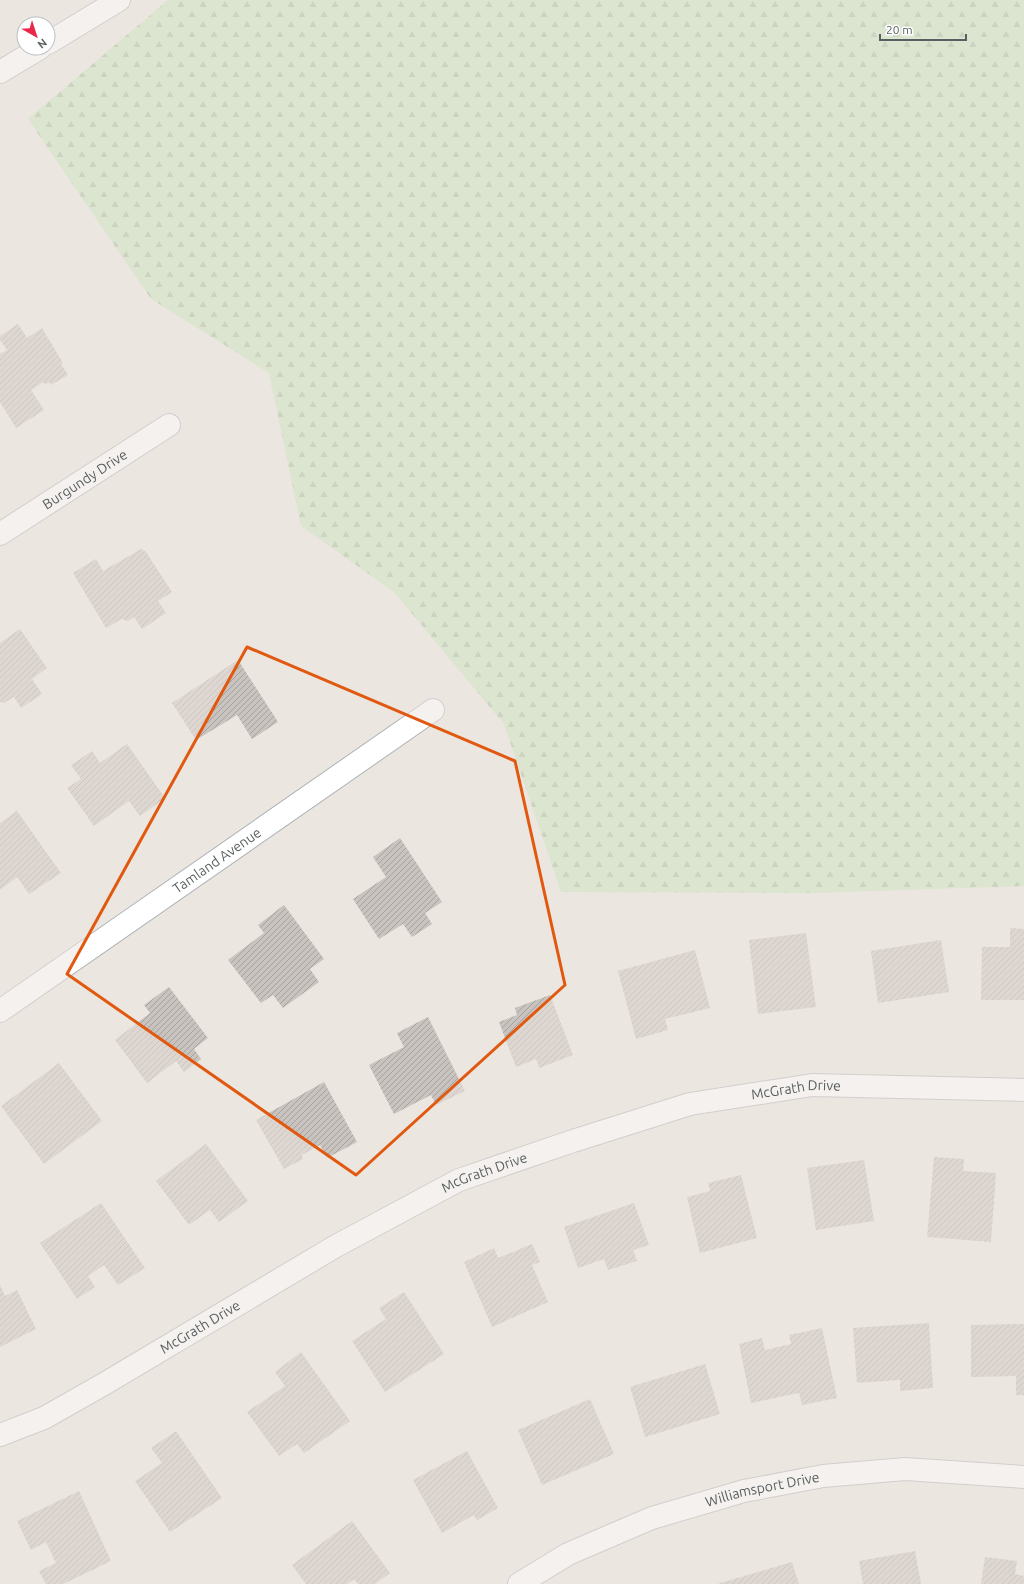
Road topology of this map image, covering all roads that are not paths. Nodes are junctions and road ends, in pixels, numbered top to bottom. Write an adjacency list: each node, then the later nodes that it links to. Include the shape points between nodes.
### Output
1 (119, 0): 2 (street)
2 (56, 38)
3 (27, 56): 4 (street)
4 (0, 72)
5 (170, 425): 6 (street, Burgundy Drive)
6 (0, 534)
7 (433, 710): 8 (street, Tamland Avenue)
8 (0, 1011)
9 (1024, 1090): 10 (street, McGrath Drive, via 812,1085 690,1104 573,1141 459,1180 336,1246 44,1418)
10 (0, 1435)
11 (1024, 1477): 12 (street, Williamsport Drive, via 906,1469 823,1476 744,1491 652,1518 568,1554)
12 (519, 1584)

